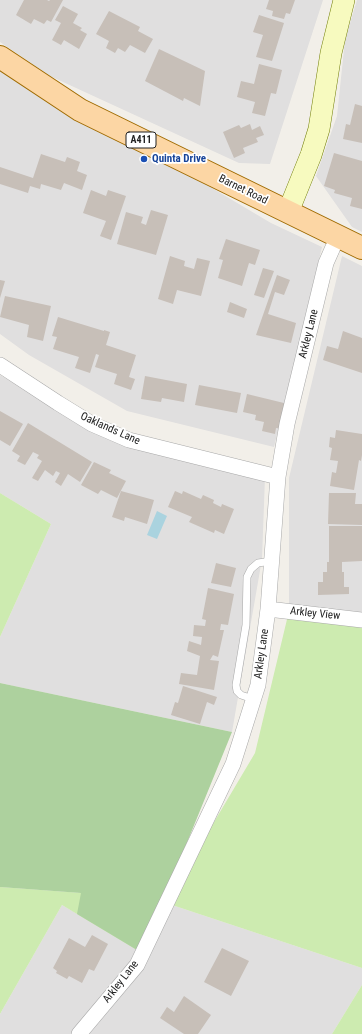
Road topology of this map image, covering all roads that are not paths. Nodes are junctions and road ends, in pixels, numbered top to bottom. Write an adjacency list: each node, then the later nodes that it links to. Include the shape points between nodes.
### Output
1 (344, 0): 3 (street, via 331,52 319,129 312,155)
2 (0, 58): 3 (main road, Barnet Road / A411, via 80,110)
3 (288, 212): 4 (main road, Barnet Road / A411)
4 (338, 236): 5 (main road, Barnet Road / A411); 7 (street, Arkley Lane, via 326,263 287,424)
5 (362, 248)
6 (0, 364): 7 (street, Oaklands Lane, via 92,424 130,440)
7 (278, 477): 8 (street, Arkley Lane)
8 (272, 561): 9 (street, Arkley Lane); 11 (lane, via 258,563 247,577 246,625 236,685 241,695)
9 (268, 609): 10 (street, Arkley View); 11 (street, Arkley Lane, via 258,685)
10 (362, 620)
11 (253, 699): 12 (street, Arkley Lane, via 233,764 137,965)
12 (79, 1034)

